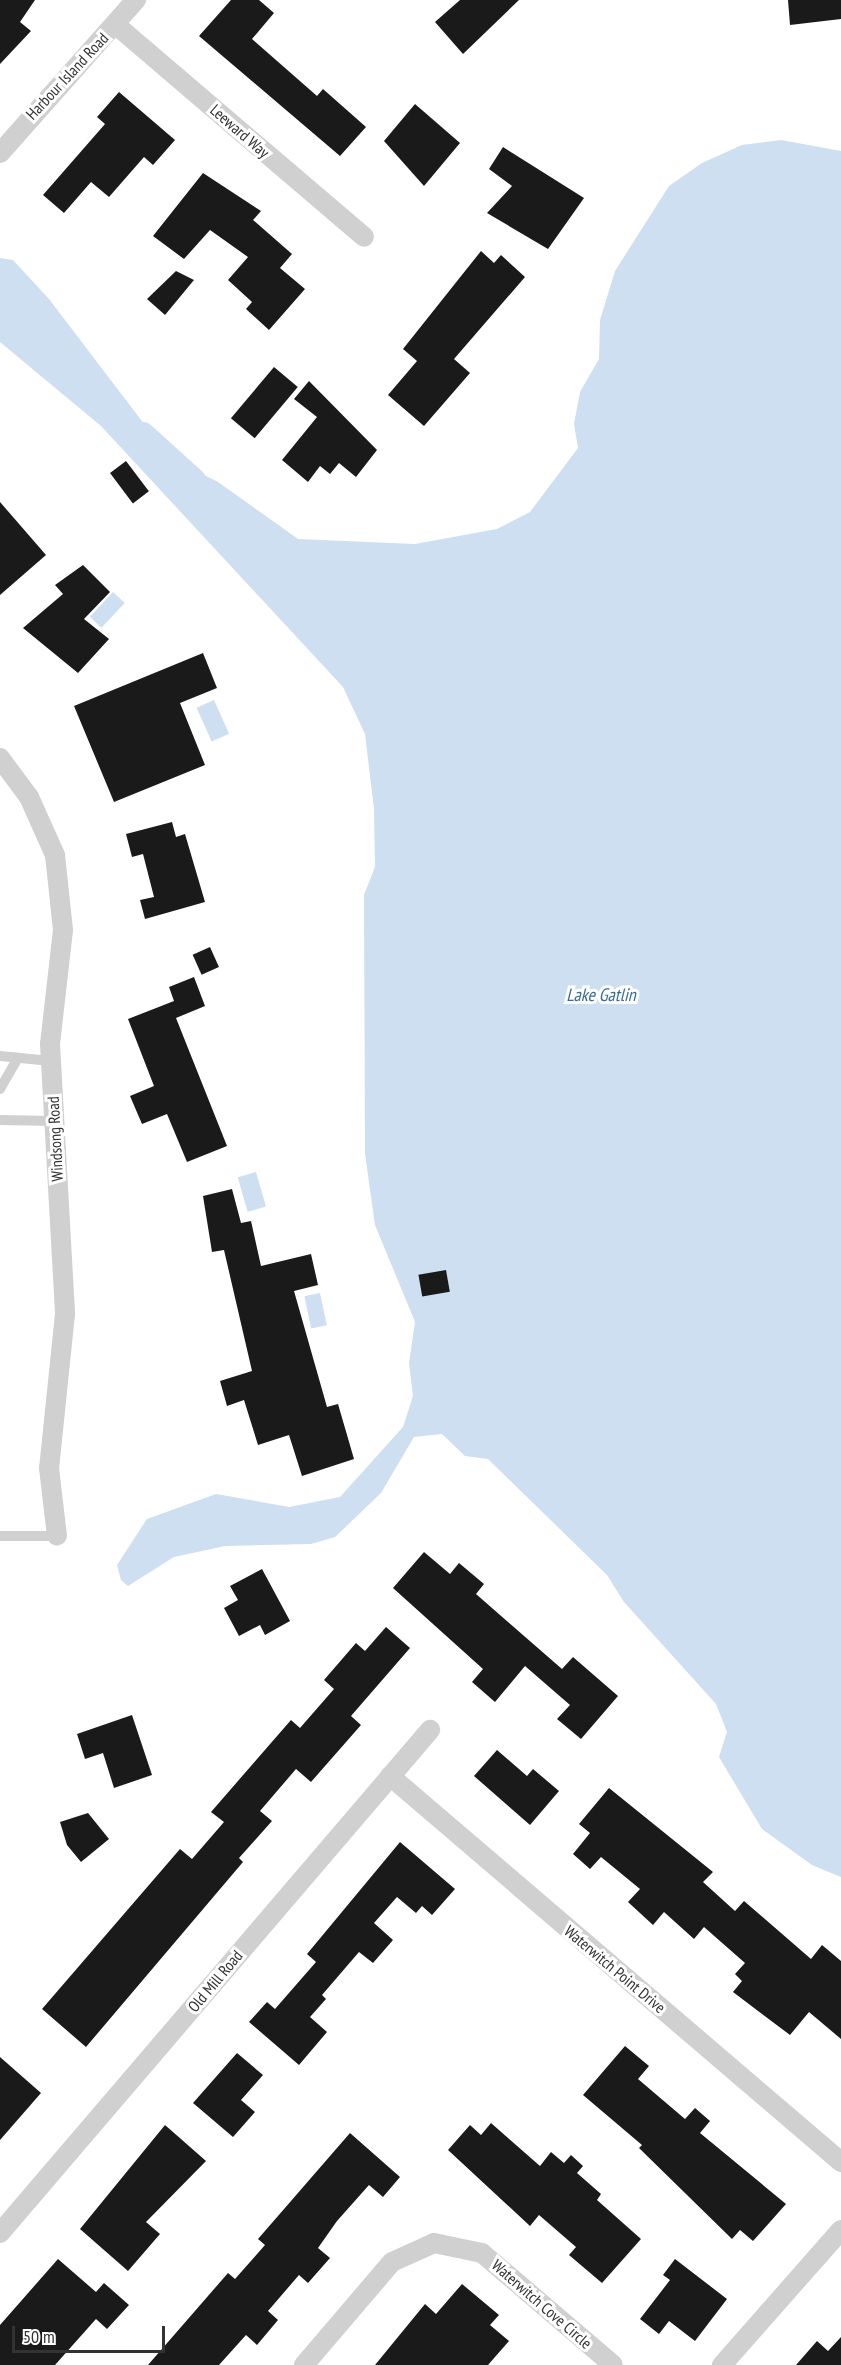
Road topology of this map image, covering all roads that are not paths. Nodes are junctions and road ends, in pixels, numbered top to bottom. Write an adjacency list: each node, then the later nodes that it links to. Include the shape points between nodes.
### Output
1 (136, 0): 2 (street, Harbour Island Road)
2 (116, 25): 3 (street, Harbour Island Road, via 32,111); 4 (street, Leeward Way)
3 (0, 153)
4 (363, 237)
5 (0, 758): 8 (street, Windsong Road, via 29,797 55,855 63,930)
6 (0, 1056): 7 (lane)
7 (18, 1058): 8 (lane); 9 (lane)
8 (51, 1061): 11 (street, Windsong Road)
9 (0, 1089)
10 (0, 1120): 11 (lane)
11 (54, 1121): 13 (street, Windsong Road, via 64,1314 50,1468)
12 (0, 1536): 13 (lane)
13 (57, 1536)
14 (430, 1730): 15 (street, Old Mill Road)
15 (390, 1776): 16 (street, Waterwitch Point Drive); 18 (street, Old Mill Road)
16 (841, 2162)
17 (841, 2230): 21 (street)
18 (0, 2233)
19 (304, 2365): 20 (street, Waterwitch Cove Circle, via 392,2262 434,2243 482,2253)
20 (613, 2365)
21 (722, 2365)

